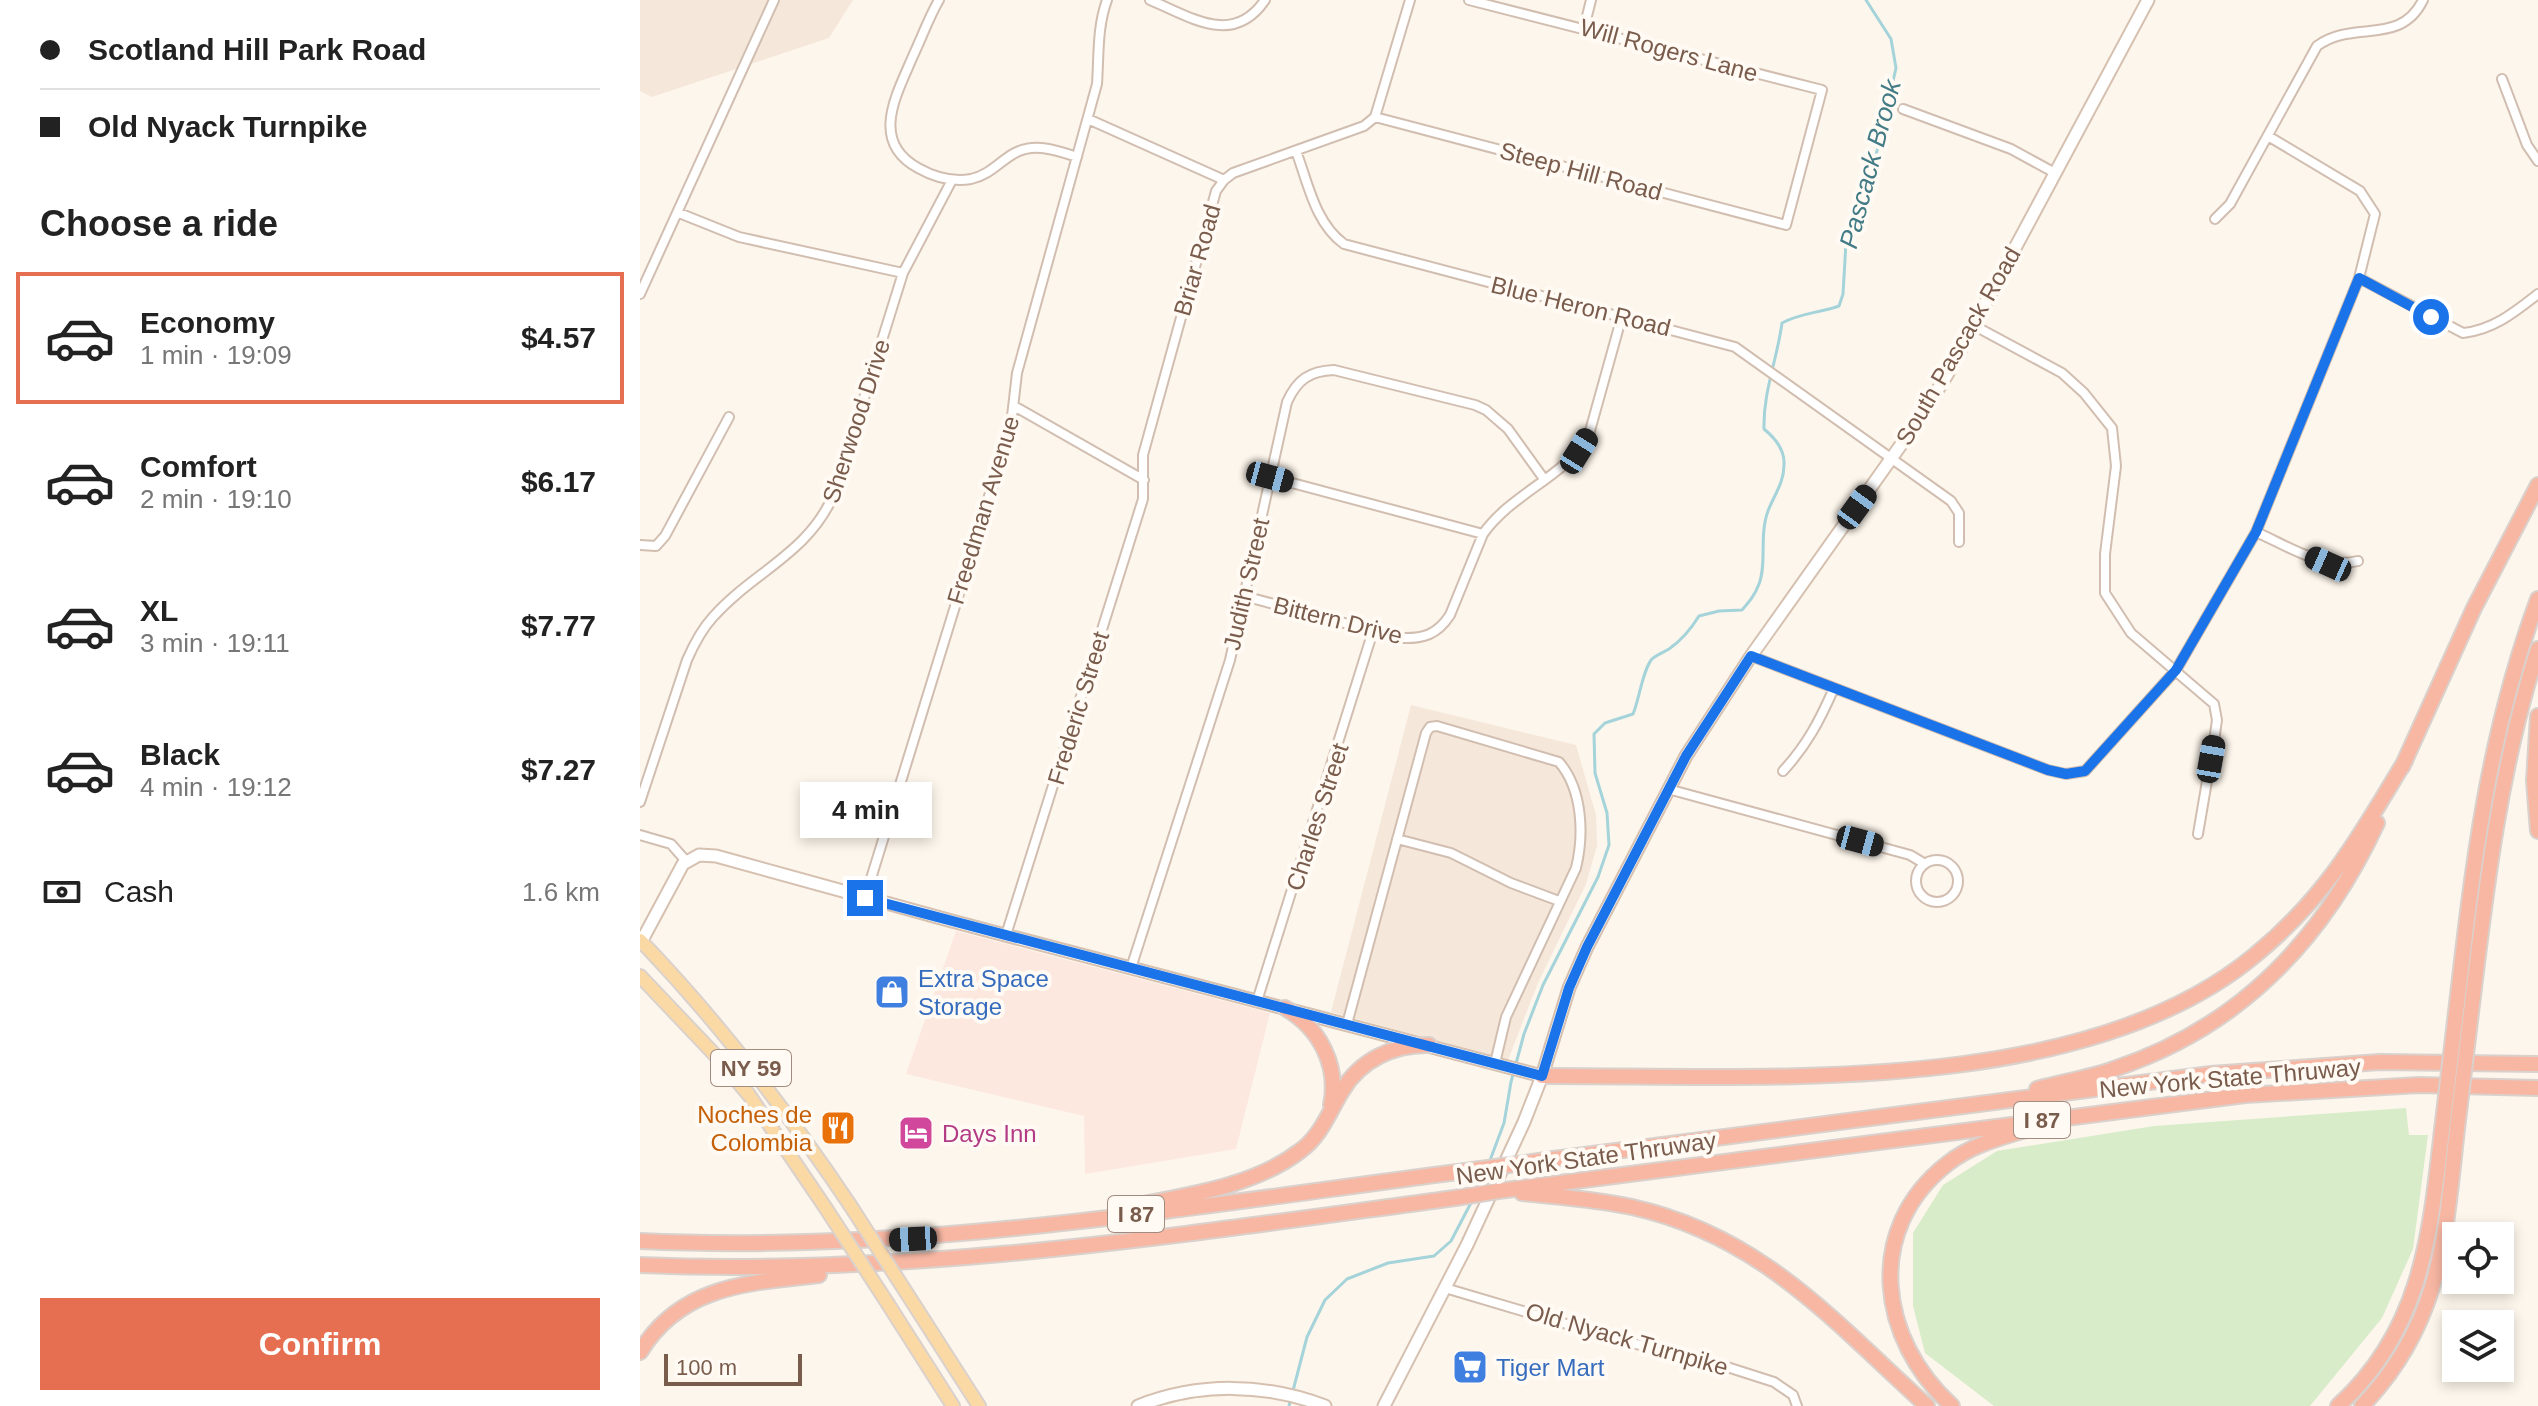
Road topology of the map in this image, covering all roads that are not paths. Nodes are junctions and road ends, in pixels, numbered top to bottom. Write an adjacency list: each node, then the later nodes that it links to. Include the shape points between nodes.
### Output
1 (774, 0): 23 (street)
2 (939, 0): 21 (street, via 893,103 890,125 895,147 911,164)
3 (1107, 0): 15 (street, Freedman Avenue, via 1097,34 1097,84)
4 (1150, 0): 5 (street, via 1219,27 1239,23)
5 (1265, 0)
6 (1410, 0): 14 (street)
7 (1469, 0): 11 (street, Will Rogers Lane)
8 (1591, 0): 11 (street)
9 (2148, 0): 20 (street, South Pascack Road)
10 (2423, 0): 16 (street, via 2404,23 2330,36 2317,46)
11 (1584, 28): 25 (street, Will Rogers Lane, via 1822,90)
12 (2502, 79): 19 (street)
13 (1903, 109): 20 (street, via 2011,149)
14 (1375, 117): 17 (street, Briar Road); 25 (street, Steep Hill Road)
15 (1088, 119): 18 (street, Freedman Avenue); 22 (street)
16 (2268, 136): 24 (street, via 2230,204); 27 (street, via 2360,191 2369,204 2375,214)
17 (1296, 151): 22 (street, Briar Road); 30 (street, Blue Heron Road, via 1321,220 1344,244)
18 (1077, 157): 21 (street, via 1037,147 1014,153 986,175); 32 (street, Freedman Avenue, via 1017,373)
19 (2538, 161)
20 (2055, 173): 31 (street, South Pascack Road)
21 (952, 180): 26 (street, Sherwood Drive)
22 (1224, 180): 37 (street, Briar Road, via 1216,191 1143,455)
23 (679, 213): 26 (street, via 739,237); 28 (street)
24 (2215, 219)
25 (1786, 225)
26 (903, 273): 55 (street, Sherwood Drive, via 826,514 797,548 733,598 697,638)
27 (2359, 278): 29 (street, via 2463,333 2482,331); 39 (street)
28 (640, 294)
29 (2538, 294)
30 (1622, 316): 34 (street, Blue Heron Road, via 1735,347); 36 (street, Bittern Drive, via 1588,438)
31 (1973, 325): 34 (street, South Pascack Road); 49 (street, via 2062,373 2112,428 2116,466 2105,593 2131,633)
32 (1014, 406): 37 (street); 62 (street, Freedman Avenue)
33 (729, 417): 42 (street, via 665,536 656,546)
34 (1892, 457): 41 (street, Blue Heron Road, via 1951,501 1959,513); 48 (street, South Pascack Road)
35 (1270, 477): 36 (street, Judith Street, via 1293,388 1317,370 1334,370 1486,410 1508,429); 40 (street); 44 (street, Judith Street)
36 (1544, 479): 40 (street, Bittern Drive, via 1502,510)
37 (1144, 480): 64 (street, Frederic Street, via 1139,514)
38 (2538, 485): 52 (highway, via 2474,608)
39 (2256, 532): 43 (street, via 2328,564); 49 (street)
40 (1483, 534): 46 (street, Bittern Drive, via 1442,627 1416,639)
41 (1959, 542)
42 (640, 545)
43 (2358, 561)
44 (1244, 596): 46 (street, Bittern Drive); 66 (street, Judith Street, via 1230,660)
45 (2538, 599): 70 (highway, via 2511,681 2485,791 2471,880)
46 (1373, 631): 68 (street, Charles Street)
47 (2538, 649): 70 (highway, via 2499,805)
48 (1751, 656): 50 (street); 54 (street, South Pascack Road)
49 (2176, 670): 50 (street, via 2085,771 2066,774); 57 (street, via 2214,704 2217,720)
50 (1834, 688): 53 (street, via 1816,729)
51 (2538, 716): 56 (highway)
52 (2405, 761): 75 (highway, via 2342,863 2296,917 2231,974 2138,1021 2027,1052 1902,1071); 77 (highway, via 2362,855 2327,913 2248,997 2195,1033 2129,1064)
53 (1783, 771)
54 (1668, 789): 61 (street, via 1910,855); 75 (street, South Pascack Road, via 1569,988)
55 (640, 802)
56 (2538, 831)
57 (2198, 834)
58 (640, 835): 60 (street, via 667,842)
59 (1397, 839): 63 (street, via 1451,853); 63 (street, via 1430,727 1554,759 1567,773 1581,825 1576,868); 71 (street)
60 (686, 861): 62 (street, via 699,855 721,857); 65 (street)
61 (1925, 864): 61 (street, via 1916,878 1920,894 1934,903 1950,899 1958,885 1955,869 1941,860)
62 (865, 898): 64 (street)
63 (1559, 901): 74 (street, via 1506,1017)
64 (1006, 935): 66 (street)
65 (641, 942): 89 (main road, NY 59, bridge, via 783,1109)
66 (1131, 968): 68 (street)
67 (640, 976): 88 (main road, NY 59, bridge, via 716,1056 778,1134)
68 (1257, 1001): 69 (street)
69 (1285, 1008): 71 (street); 79 (highway, via 1310,1027 1329,1062 1332,1096)
70 (2463, 1021): 80 (highway, bridge)
71 (1347, 1024): 72 (street)
72 (1429, 1045): 74 (street); 79 (highway, via 1397,1049 1365,1064 1346,1084)
73 (2538, 1064): 77 (highway, New York State Thruway / I 87, via 2278,1068)
74 (1500, 1065): 75 (street)
75 (1542, 1076): 86 (street, South Pascack Road)
76 (2538, 1088): 78 (highway, New York State Thruway / I 87, via 2312,1089)
77 (1967, 1106): 82 (highway, New York State Thruway / I 87, bridge)
78 (2069, 1116): 81 (highway, New York State Thruway / I 87); 95 (highway, via 1958,1156 1926,1184 1902,1223 1891,1273 1894,1316 1916,1365)
79 (1321, 1128): 82 (highway, via 1289,1158 1222,1186)
80 (2450, 1130): 96 (highway, via 2414,1293 2381,1356); 97 (highway, via 2443,1250 2432,1291 2399,1359)
81 (1549, 1191): 84 (highway, New York State Thruway / I 87, bridge, via 1498,1191); 94 (highway, via 1647,1210 1740,1248 1803,1291)
82 (1013, 1229): 83 (highway, New York State Thruway / I 87, via 844,1242)
83 (641, 1241)
84 (946, 1260): 85 (highway, New York State Thruway / I 87, via 812,1267); 87 (highway, via 765,1281 711,1293 670,1316)
85 (640, 1265)
86 (1445, 1288): 92 (street, South Pascack Road); 93 (street, Old Nyack Turnpike, via 1774,1382 1793,1395)
87 (640, 1352)
88 (953, 1406)
89 (979, 1406)
90 (1138, 1406): 91 (street, via 1171,1395 1240,1388)
91 (1325, 1406)
92 (1384, 1406)
93 (1797, 1406)
94 (1927, 1406)
95 (1952, 1406)
96 (2338, 1406)
97 (2362, 1406)

